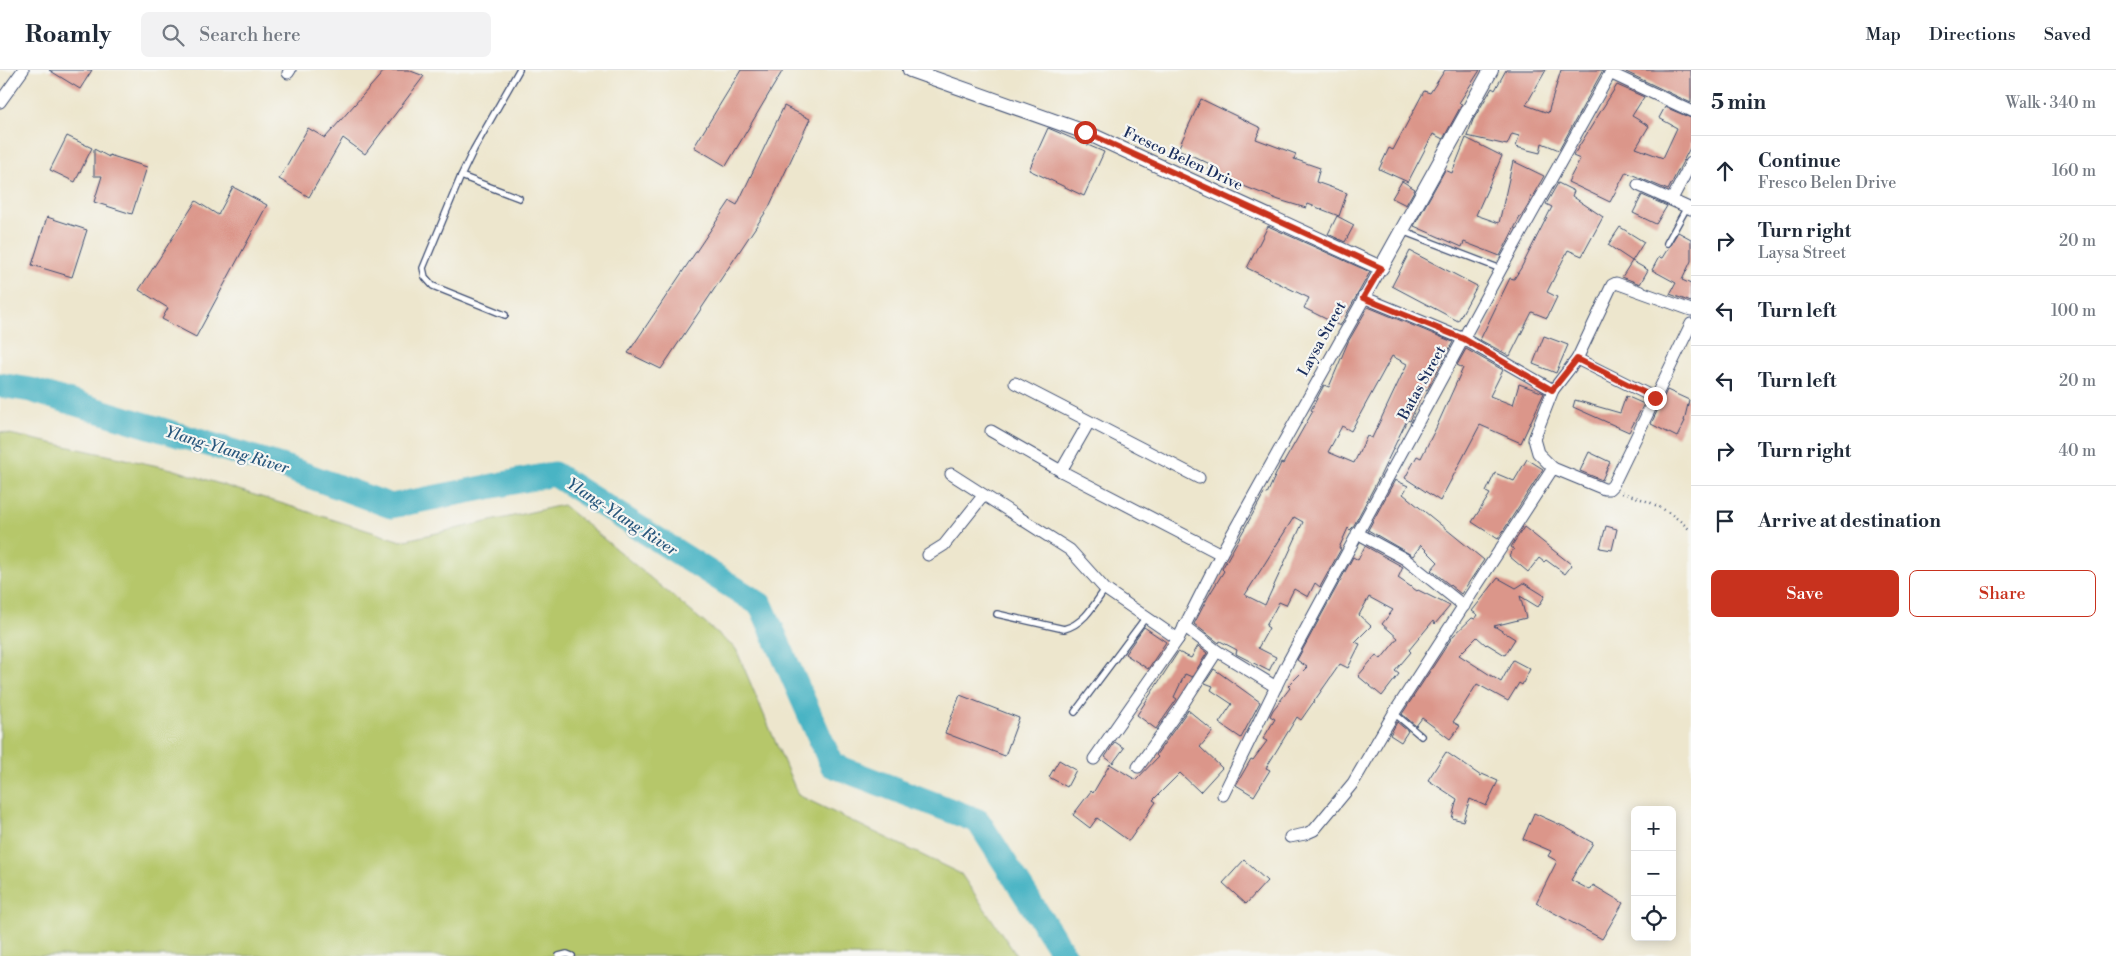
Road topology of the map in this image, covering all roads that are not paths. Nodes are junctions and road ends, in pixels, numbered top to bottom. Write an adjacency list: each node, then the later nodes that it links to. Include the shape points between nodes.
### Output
1 (23, 70): 6 (street)
2 (519, 70): 9 (lane)
3 (910, 70): 16 (street, Fresco Belen Drive, via 1085,132)
4 (1491, 70): 14 (street, Laysa Street)
5 (1611, 71): 7 (street); 17 (street, Batas Street)
6 (0, 102)
7 (1691, 111)
8 (1691, 163): 12 (street)
9 (461, 176): 11 (lane); 20 (lane, via 423,268 425,277 433,286)
10 (1638, 185): 12 (street)
11 (518, 198)
12 (1672, 199): 13 (street)
13 (1689, 208): 15 (lane)
14 (1401, 230): 16 (street, Laysa Street); 17 (lane)
15 (1667, 243)
16 (1381, 268): 18 (street, Laysa Street)
17 (1501, 269): 22 (street, Batas Street)
18 (1363, 298): 22 (street); 35 (street, Laysa Street)
19 (1691, 310): 23 (street, via 1614,283)
20 (505, 315)
21 (1691, 324): 26 (street)
22 (1464, 339): 25 (street); 34 (street, Batas Street)
23 (1577, 359): 25 (street); 26 (street)
24 (1015, 383): 27 (street)
25 (1552, 390): 29 (street, via 1534,439 1538,454)
26 (1655, 398): 29 (street, via 1609,489)
27 (1089, 422): 30 (street); 32 (street)
28 (991, 431): 30 (street)
29 (1553, 468): 38 (street)
30 (1061, 471): 35 (street)
31 (951, 474): 33 (street)
32 (1199, 478)
33 (983, 496): 36 (street, via 948,541); 37 (street, via 1070,550)
34 (1357, 533): 38 (street, via 1405,559); 44 (street, Batas Street)
35 (1221, 554): 41 (street, Laysa Street)
36 (928, 555)
37 (1105, 589): 39 (lane, via 1084,619 1073,627 1064,629); 40 (street)
38 (1464, 606): 46 (street)
39 (997, 614)
40 (1146, 617): 42 (street); 45 (lane)
41 (1184, 626): 42 (street, Laysa Street); 43 (street)
42 (1178, 639): 48 (street, Laysa Street)
43 (1217, 650): 44 (street); 49 (street)
44 (1276, 687): 50 (street, Batas Street)
45 (1074, 712)
46 (1394, 713): 47 (lane); 51 (street, via 1353,783 1325,820 1314,830)
47 (1421, 736)
48 (1094, 759)
49 (1138, 767)
50 (1223, 795)
51 (1290, 837)
52 (559, 956): 53 (lane)
53 (572, 956)

